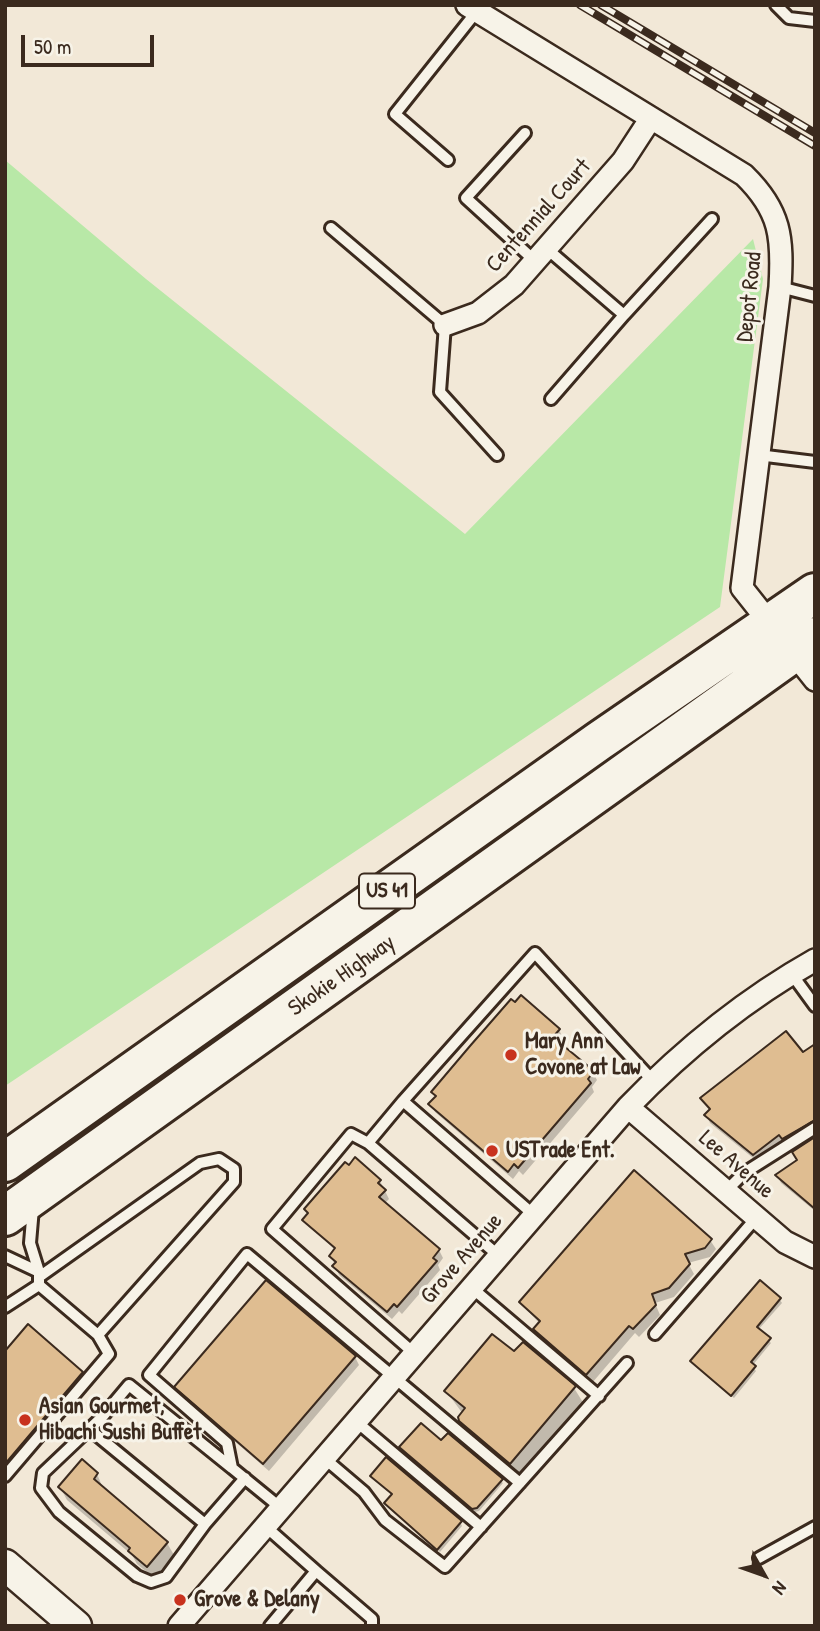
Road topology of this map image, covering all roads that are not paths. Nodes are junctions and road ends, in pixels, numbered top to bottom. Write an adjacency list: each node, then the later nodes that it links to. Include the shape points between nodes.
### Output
1 (776, 5): 3 (lane, via 789,18)
2 (472, 8): 4 (street, Depot Road); 6 (lane, via 395,114)
3 (815, 21)
4 (651, 118): 9 (street, Centennial Court, via 623,161); 10 (street, Depot Road, via 756,186 779,225 783,247)
5 (525, 133): 9 (lane, via 466,198)
6 (448, 160)
7 (712, 219): 12 (lane)
8 (331, 228): 13 (lane)
9 (541, 255): 12 (lane); 13 (street, Centennial Court, via 497,300)
10 (780, 287): 11 (lane); 16 (street, Depot Road)
11 (815, 296)
12 (624, 315): 14 (lane)
13 (445, 325): 15 (lane, via 440,392)
14 (551, 399)
15 (496, 455)
16 (758, 456): 17 (lane); 19 (street, Depot Road, via 742,588)
17 (815, 462)
18 (815, 593): 19 (highway, Skokie Highway / US 41)
19 (770, 623): 20 (street, Depot Road); 29 (highway, Skokie Highway / US 41)
20 (808, 657): 31 (highway, Skokie Highway / US 41)
21 (815, 960): 22 (street, Grove Avenue)
22 (791, 973): 23 (lane); 24 (street, Grove Avenue, via 675,1058)
23 (815, 1006)
24 (653, 1081): 25 (lane, via 535,953); 26 (street, Grove Avenue)
25 (403, 1101): 28 (lane); 32 (lane)
26 (628, 1107): 30 (street, Lee Avenue); 32 (street, Grove Avenue)
27 (815, 1128): 30 (lane, via 744,1172)
28 (368, 1143): 35 (lane); 42 (lane, via 351,1134 272,1229)
29 (5, 1162)
30 (726, 1191): 33 (street, Lee Avenue)
31 (20, 1205): 37 (lane)
32 (534, 1215): 35 (street, Grove Avenue)
33 (757, 1217): 36 (street, Lee Avenue, via 785,1242); 40 (lane)
34 (5, 1256): 37 (lane)
35 (499, 1256): 38 (street, Grove Avenue)
36 (815, 1257)
37 (39, 1278): 39 (lane); 41 (lane); 41 (lane, via 200,1163 219,1159 234,1169 234,1182)
38 (471, 1288): 42 (street, Grove Avenue); 45 (lane)
39 (5, 1307)
40 (655, 1334)
41 (98, 1335): 50 (lane, via 109,1354)
42 (415, 1353): 44 (street, Grove Avenue)
43 (627, 1363): 45 (lane)
44 (394, 1378): 46 (street, Grove Avenue); 49 (lane, via 247,1254 149,1375 227,1443); 52 (lane)
45 (599, 1396): 52 (lane)
46 (358, 1423): 48 (street, Grove Avenue); 56 (lane)
47 (88, 1428): 49 (lane, via 129,1385); 54 (lane); 54 (lane, via 43,1473 41,1488 59,1512 137,1576 151,1582 166,1577)
48 (324, 1458): 53 (street, Grove Avenue); 56 (lane, via 364,1492 385,1520 445,1567)
49 (232, 1468): 51 (lane)
50 (5, 1476)
51 (245, 1478): 53 (lane); 54 (lane)
52 (520, 1483): 56 (lane)
53 (281, 1508): 55 (street, Grove Avenue)
54 (205, 1524)
55 (265, 1526): 60 (lane); 62 (street, Grove Avenue)
56 (481, 1527)
57 (815, 1527): 58 (lane)
58 (759, 1558)
59 (5, 1565): 61 (street)
60 (316, 1571): 63 (lane); 64 (lane, via 372,1619)
61 (76, 1626)
62 (179, 1626)
63 (270, 1626)
64 (372, 1626)

